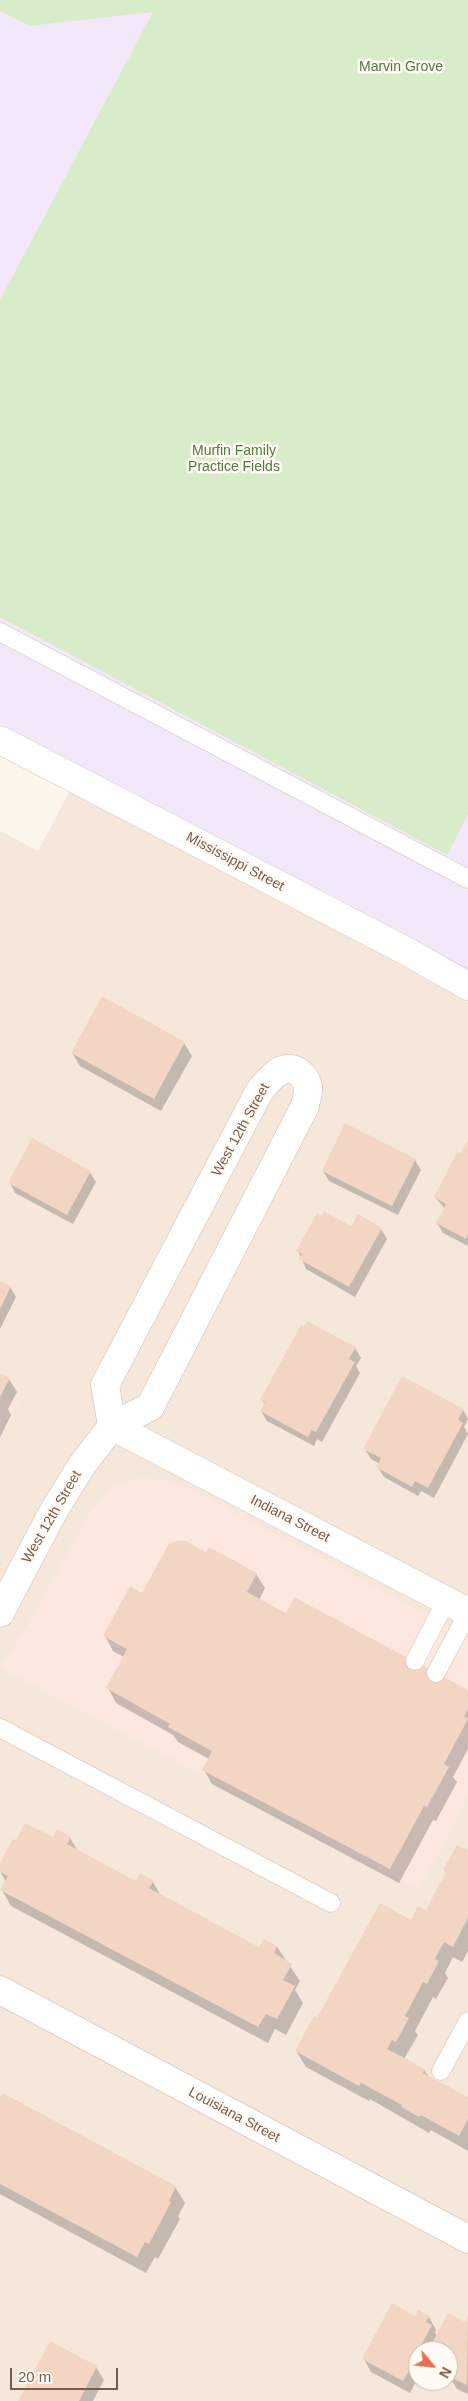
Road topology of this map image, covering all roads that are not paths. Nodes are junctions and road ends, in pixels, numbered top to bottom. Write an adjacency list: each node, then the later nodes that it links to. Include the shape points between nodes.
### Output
1 (0, 632): 3 (lane)
2 (0, 740): 4 (street, Mississippi Street)
3 (468, 879)
4 (468, 986)
5 (112, 1426): 5 (street, West 12th Street, via 150,1407 306,1106 308,1086 296,1070 276,1072 259,1092 105,1384); 6 (street, West 12th Street, via 82,1465); 7 (street, Indiana Street)
6 (6, 1585): 8 (street, West 12th Street)
7 (461, 1609): 9 (lane); 10 (lane)
8 (0, 1613)
9 (415, 1661)
10 (436, 1673)
11 (0, 1728): 12 (lane)
12 (331, 1903)
13 (0, 1990): 16 (street, Louisiana Street)
14 (468, 2021): 15 (lane)
15 (441, 2072)
16 (468, 2240)

